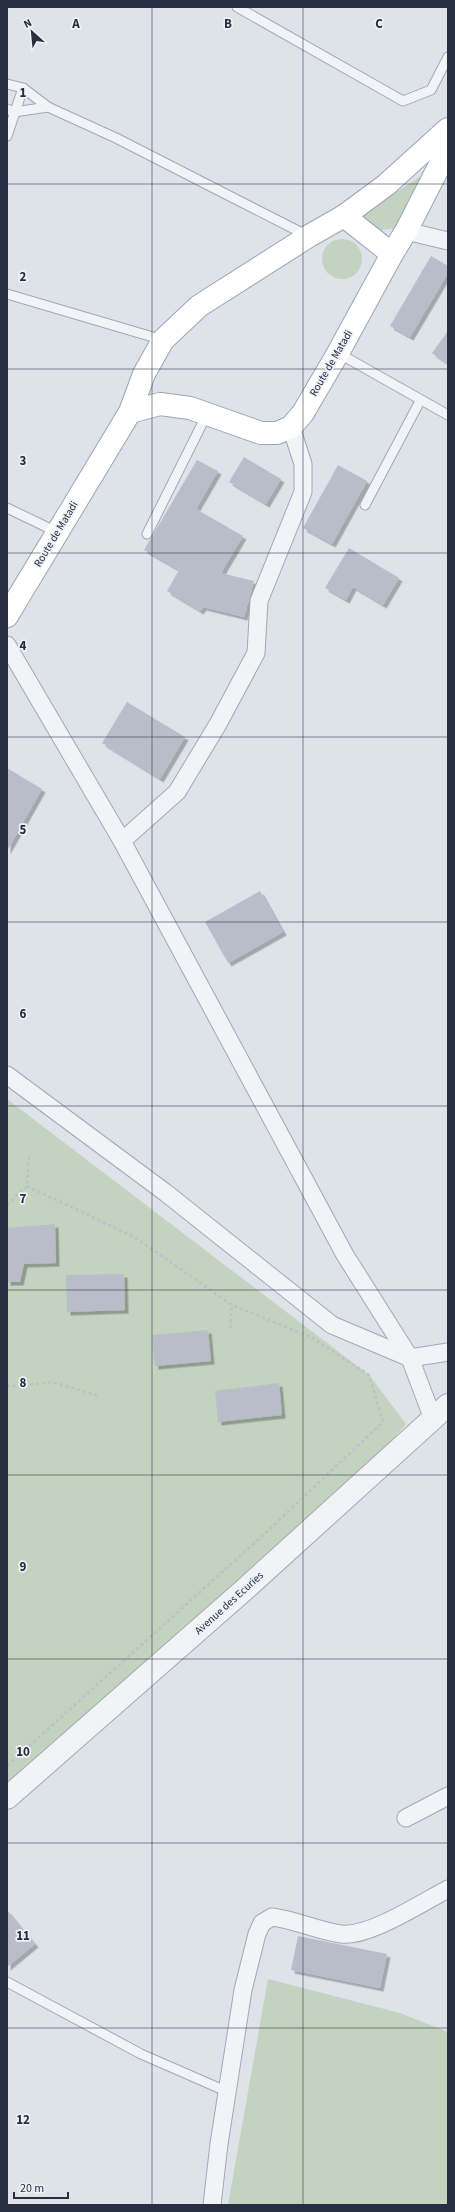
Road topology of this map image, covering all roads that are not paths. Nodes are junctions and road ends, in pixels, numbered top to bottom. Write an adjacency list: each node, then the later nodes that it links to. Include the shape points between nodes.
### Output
1 (237, 7): 2 (lane, via 403,101 431,90)
2 (448, 57)
3 (7, 84): 4 (lane)
4 (23, 88): 5 (lane); 6 (lane)
5 (48, 107): 6 (lane); 12 (lane, via 116,138)
6 (10, 111): 8 (lane)
7 (448, 129): 10 (main road, Route de Matadi, via 386,184)
8 (7, 136)
9 (448, 150): 11 (main road, Route de Matadi)
10 (344, 216): 12 (main road, Route de Matadi); 14 (main road)
11 (406, 231): 13 (street); 14 (main road, Route de Matadi)
12 (309, 236): 16 (main road, Route de Matadi, via 199,306)
13 (448, 241)
14 (392, 254): 17 (main road, Route de Matadi)
15 (7, 294): 16 (lane)
16 (163, 340): 19 (main road, Route de Matadi, via 144,374)
17 (338, 353): 18 (lane); 22 (main road, Route de Matadi, via 303,413)
18 (420, 401): 21 (lane); 23 (lane)
19 (130, 412): 20 (main road, via 160,404 190,408); 25 (main road, Route de Matadi)
20 (207, 414): 22 (main road, via 261,433 277,433); 26 (lane)
21 (448, 415)
22 (291, 427): 29 (street, via 303,464 303,492 259,601 256,653 218,724 177,792)
23 (364, 506)
24 (7, 508): 25 (lane)
25 (57, 532): 27 (main road, Route de Matadi)
26 (147, 534)
27 (7, 616)
28 (7, 645): 29 (street)
29 (122, 841): 32 (street, via 345,1255)
30 (7, 1075): 32 (street, via 166,1193 332,1325)
31 (448, 1352): 32 (street)
32 (410, 1358): 33 (street)
33 (441, 1412): 35 (street, Avenue des Ecuries, via 244,1590)
34 (448, 1796): 36 (street)
35 (7, 1798)
36 (406, 1818)
37 (448, 1889): 39 (street, via 378,1926 357,1934 342,1934 272,1917 262,1923 243,1990)
38 (7, 1982): 39 (lane, via 141,2054)
39 (228, 2092): 40 (street)
40 (212, 2205)

